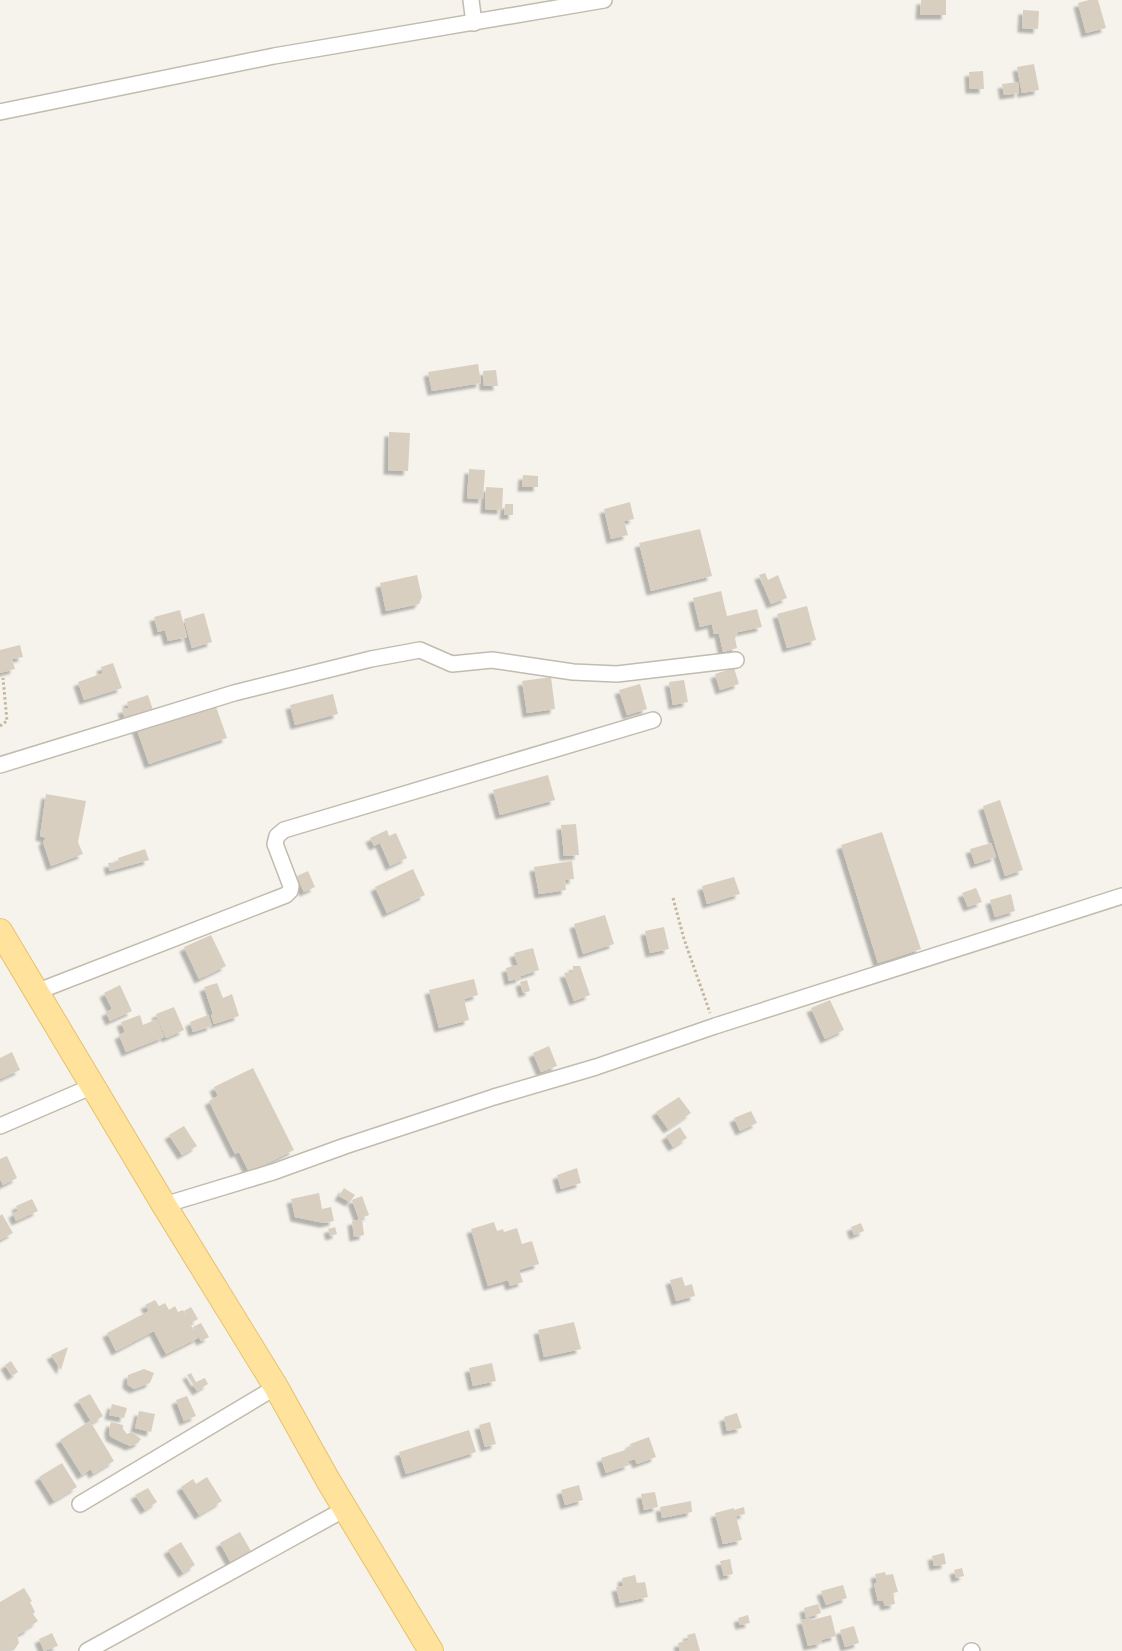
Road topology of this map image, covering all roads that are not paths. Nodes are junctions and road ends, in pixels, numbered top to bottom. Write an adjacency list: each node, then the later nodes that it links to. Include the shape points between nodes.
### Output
1 (471, 0): 4 (street)
2 (604, 0): 3 (street)
3 (565, 4): 4 (street)
4 (474, 23): 5 (street, via 274,56)
5 (0, 112)
6 (736, 660): 8 (street, via 617,674 573,672 492,660 452,664 420,650 234,693)
7 (652, 720): 11 (street, via 284,830 277,836 275,844 291,886 286,895)
8 (0, 765)
9 (1122, 896): 15 (street)
10 (1, 933): 11 (main road)
11 (36, 992): 12 (main road)
12 (93, 1086): 13 (street); 15 (main road)
13 (5, 1124): 14 (street)
14 (0, 1139)
15 (164, 1205): 16 (main road)
16 (276, 1387): 17 (street); 18 (main road)
17 (80, 1504)
18 (345, 1509): 19 (street); 20 (main road)
19 (87, 1651)
20 (431, 1651)

